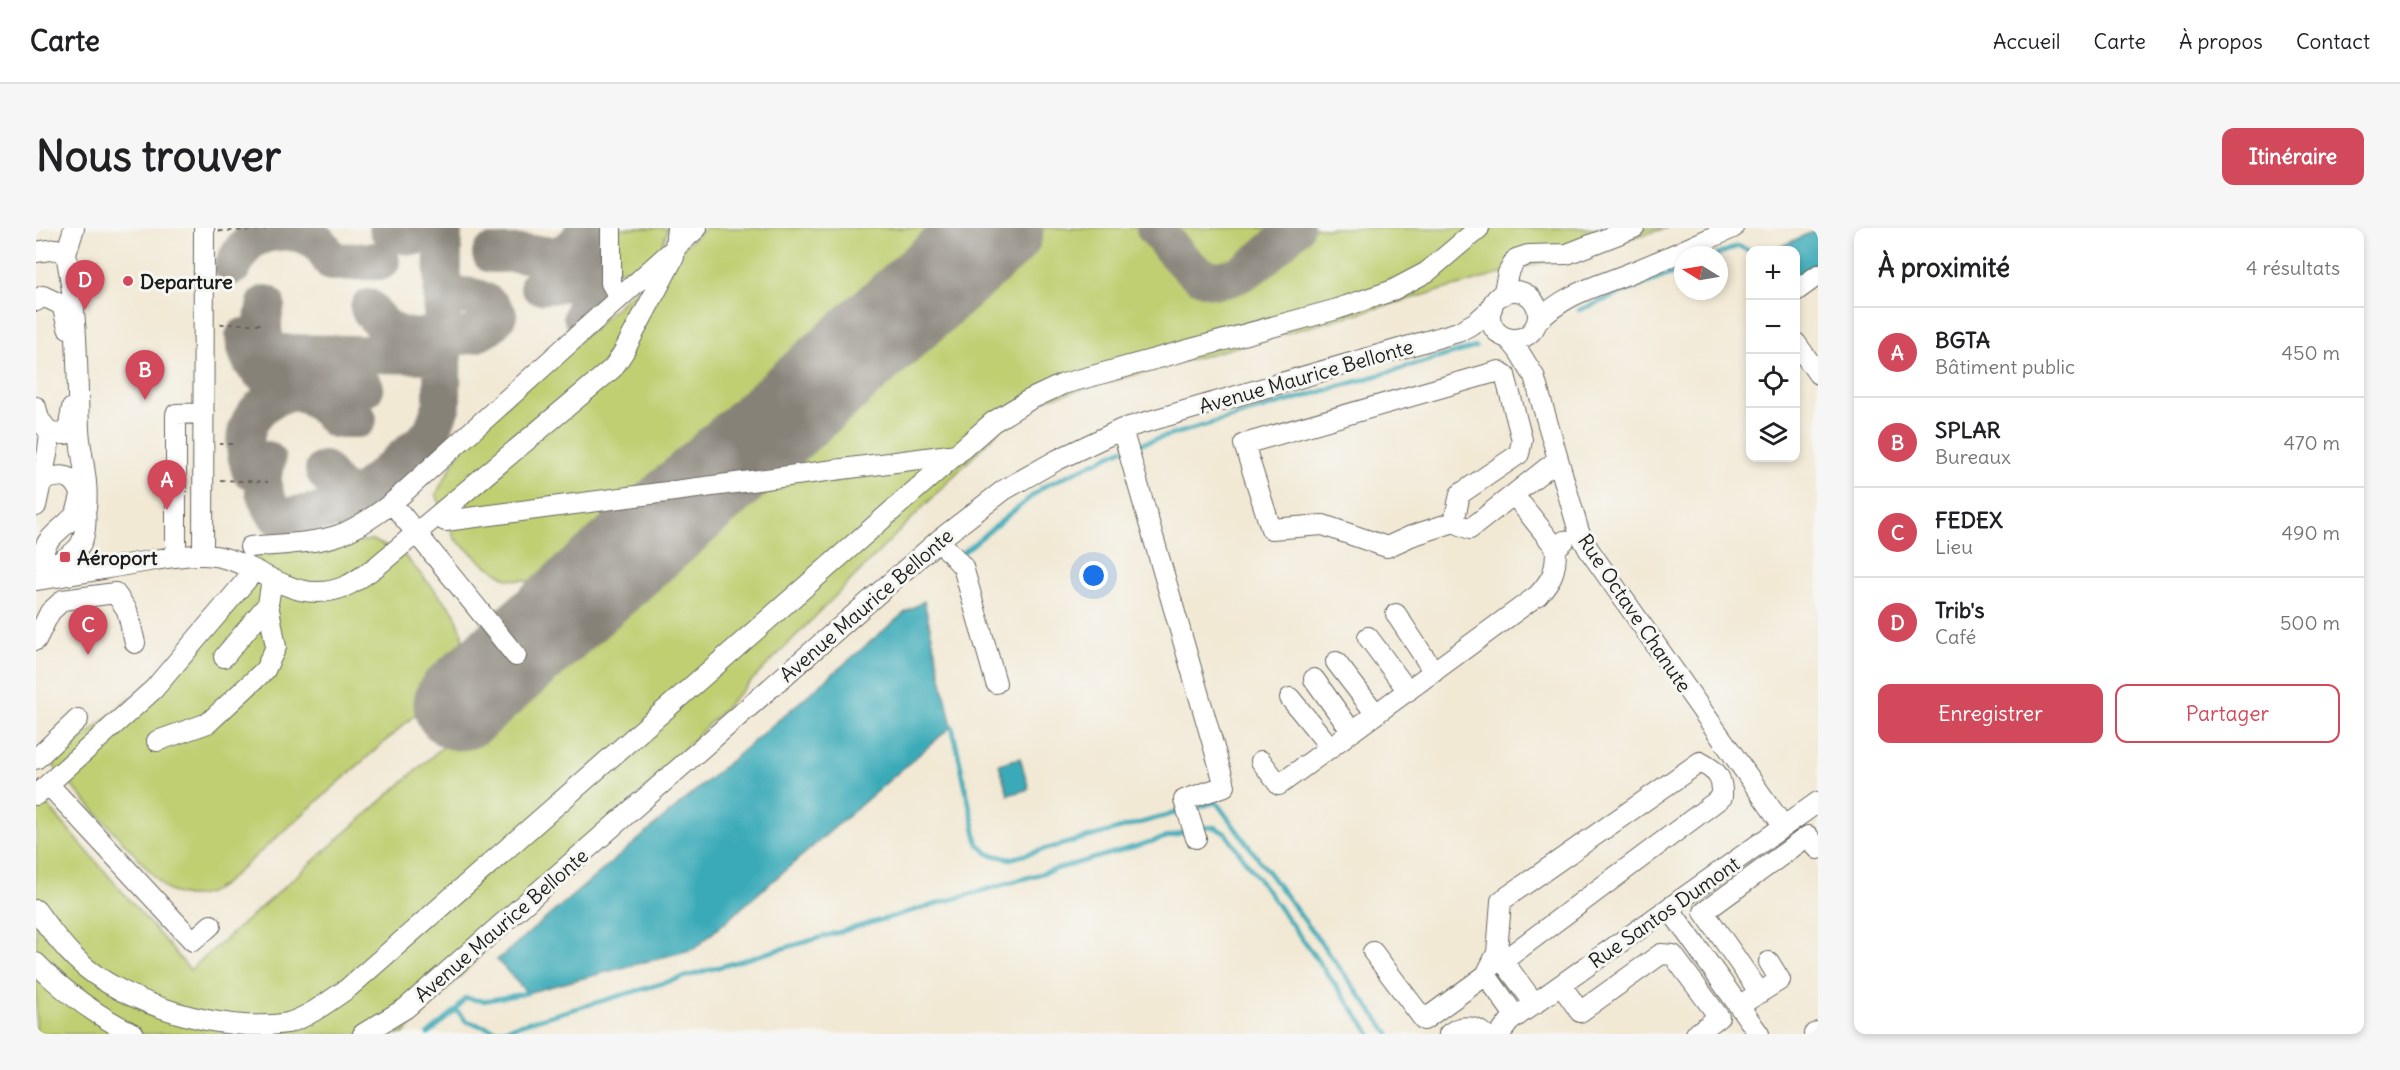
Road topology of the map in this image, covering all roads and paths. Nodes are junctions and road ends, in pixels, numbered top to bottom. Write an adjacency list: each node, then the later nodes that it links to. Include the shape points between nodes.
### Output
1 (75, 228): 11 (street)
2 (611, 228): 17 (street, via 611,284)
3 (697, 228): 9 (street)
4 (1479, 228): 34 (street, via 1426,272 1399,288 1334,310 1063,384 993,422)
5 (1634, 228): 12 (street, via 1567,254)
6 (1733, 228): 15 (street, via 1635,272)
7 (208, 230): 8 (path); 29 (street)
8 (265, 230)
9 (676, 237): 17 (street); 41 (street, via 674,257 613,368)
10 (36, 252): 11 (street, via 56,249)
11 (66, 254): 40 (street, via 77,339 79,432 88,494)
12 (1548, 256): 16 (street, via 1524,266 1521,273); 19 (street, via 1516,259)
13 (1818, 275): 14 (street)
14 (1800, 288)
15 (1571, 295): 16 (street); 22 (street, via 1552,307)
16 (1528, 296): 19 (street, via 1518,292); 22 (street, via 1537,309)
17 (619, 297): 37 (street)
18 (36, 301): 30 (street, via 43,296 62,305 70,340 69,425 65,434)
19 (1498, 301): 23 (street, Avenue Maurice Bellonte, via 1476,322); 24 (street, via 1491,321)
20 (214, 324): 21 (path)
21 (266, 324)
22 (1535, 326): 24 (street, via 1522,338); 27 (street, Rue Octave Chanute)
23 (1458, 332): 24 (street, Avenue Maurice Bellonte); 31 (street, Avenue Maurice Bellonte)
24 (1503, 336): 27 (street, Rue Octave Chanute, via 1518,350)
25 (1800, 349): 26 (street)
26 (1818, 374)
27 (1534, 376): 35 (street, Rue Octave Chanute)
28 (36, 407): 30 (street, via 39,420)
29 (204, 413): 48 (street); 49 (street, via 176,414)
30 (50, 433): 36 (street)
31 (1126, 441): 47 (street, Avenue Maurice Bellonte, via 1057,460 1004,490); 76 (street, via 1225,786 1185,800)
32 (213, 444): 33 (path)
33 (235, 444)
34 (957, 454): 41 (street, via 445,522); 79 (street, via 347,989 319,1009 287,1023 264,1027 236,1028 192,1021 116,989 78,960)
35 (1557, 460): 42 (street, via 1470,529); 44 (street, Rue Octave Chanute)
36 (43, 480): 38 (street); 40 (street, via 67,477 76,484)
37 (392, 503): 43 (street); 45 (street, via 340,535)
38 (36, 506)
39 (1522, 506): 46 (street)
40 (84, 507): 50 (street, via 47,537 41,550); 50 (street, via 80,547)
41 (438, 515): 43 (street)
42 (1454, 522): 42 (street, via 1387,547 1323,525 1271,529 1244,444 1499,371 1505,375 1522,440 1519,454 1460,494)
43 (417, 532): 51 (street, via 377,566 335,590 299,591); 58 (street)
44 (1579, 532): 46 (street); 75 (street, Rue Octave Chanute)
45 (250, 547)
46 (1556, 548): 61 (street, via 1556,568 1538,595)
47 (950, 552): 63 (street); 93 (street, Avenue Maurice Bellonte, via 406,1008)
48 (203, 555): 49 (street); 51 (street, via 238,561)
49 (176, 557): 50 (street)
50 (43, 572): 52 (street)
51 (263, 575): 53 (street); 73 (street, via 154,689)
52 (36, 594)
53 (268, 604): 59 (street); 69 (street, via 276,647 265,670 208,723)
54 (1396, 614): 61 (street)
55 (1368, 637): 64 (street)
56 (36, 640): 57 (street, via 50,612 63,600 116,593 127,610)
57 (135, 643)
58 (516, 656)
59 (224, 657)
60 (1336, 662): 66 (street)
61 (1434, 672): 64 (street)
62 (1314, 679): 68 (street)
63 (996, 683)
64 (1408, 691): 66 (street)
65 (1290, 698): 70 (street)
66 (1376, 714): 68 (street)
67 (78, 719): 71 (street)
68 (1352, 732): 70 (street)
69 (157, 741)
70 (1331, 748): 72 (street, via 1279,785)
71 (36, 759)
72 (1261, 761)
73 (42, 790): 80 (street, via 193,941)
74 (1818, 802): 75 (street, Rue Santos Dumont)
75 (1784, 827): 78 (street, Rue Santos Dumont)
76 (1197, 838)
77 (1818, 849): 87 (street, via 1808,836 1704,912)
78 (1669, 908): 86 (street, Rue Santos Dumont); 89 (street)
79 (36, 910)
80 (211, 925)
81 (1372, 952): 85 (street, via 1424,1020)
82 (1500, 957): 82 (street, via 1501,901 1700,762 1713,769 1723,783 1722,797); 85 (street); 88 (street)
83 (1769, 962): 87 (street, via 1780,980)
84 (36, 963): 92 (street, via 81,1003)
85 (1486, 975): 90 (street)
86 (1561, 985): 88 (street, Rue Santos Dumont); 95 (street, via 1580,1012 1660,954 1673,955 1719,1017)
87 (1760, 993): 89 (street)
88 (1535, 1004): 90 (street, Rue Santos Dumont)
89 (1738, 1006): 96 (street)
90 (1509, 1024): 91 (street, Rue Santos Dumont)
91 (1482, 1032): 94 (street, Rue Santos Dumont, via 1465,1027)
92 (134, 1034)
93 (363, 1034)
94 (1449, 1034)
95 (1696, 1034)
96 (1759, 1034)

